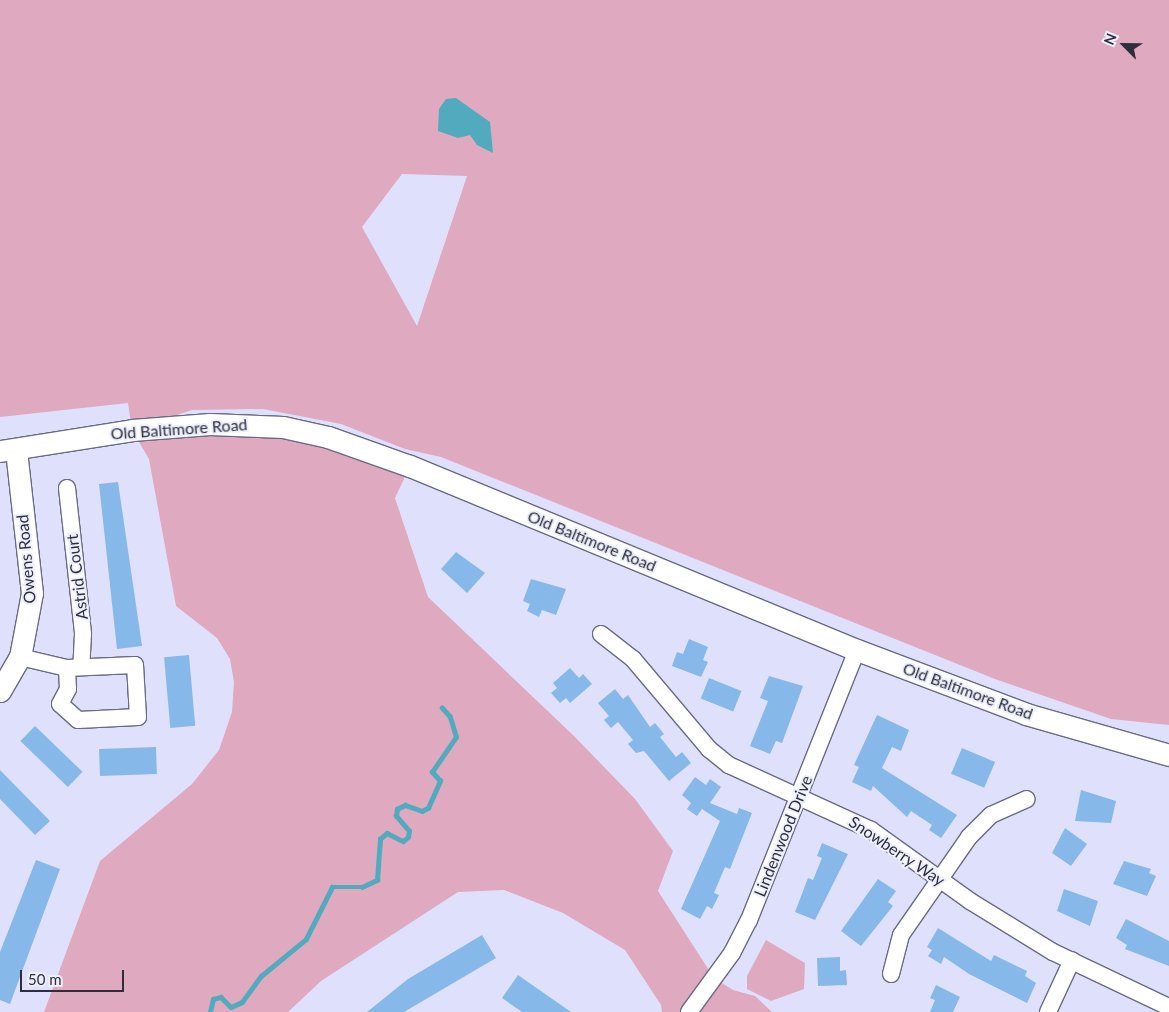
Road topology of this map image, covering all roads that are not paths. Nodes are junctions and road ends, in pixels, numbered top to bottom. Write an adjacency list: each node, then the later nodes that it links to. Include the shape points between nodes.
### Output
1 (8, 451): 4 (street, Old Baltimore Road, via 132,430 210,424 254,424 319,435 418,469); 5 (street, Owens Road, via 32,593)
2 (67, 488): 6 (street, Astrid Court, via 84,634)
3 (601, 634): 9 (street, Snowberry Way, via 633,658 710,748 755,780)
4 (857, 650): 8 (street, Old Baltimore Road, via 1026,714); 9 (street, Lindenwood Drive)
5 (20, 657): 6 (street, Astrid Court); 7 (street, Owens Road)
6 (74, 668): 6 (street, Astrid Court, via 135,666 138,717 78,720 60,704)
7 (0, 690)
8 (1169, 755)
9 (798, 797): 11 (street, Snowberry Way, via 871,830); 15 (street, Lindenwood Drive, via 737,944)
10 (1027, 799): 11 (street, via 991,815 969,837)
11 (940, 879): 12 (street, Snowberry Way, via 1053,952); 13 (street, via 901,935)
12 (1072, 960): 14 (street, Snowberry Way); 16 (street)
13 (891, 974)
14 (1169, 1007)
15 (689, 1012)
16 (1048, 1012)

